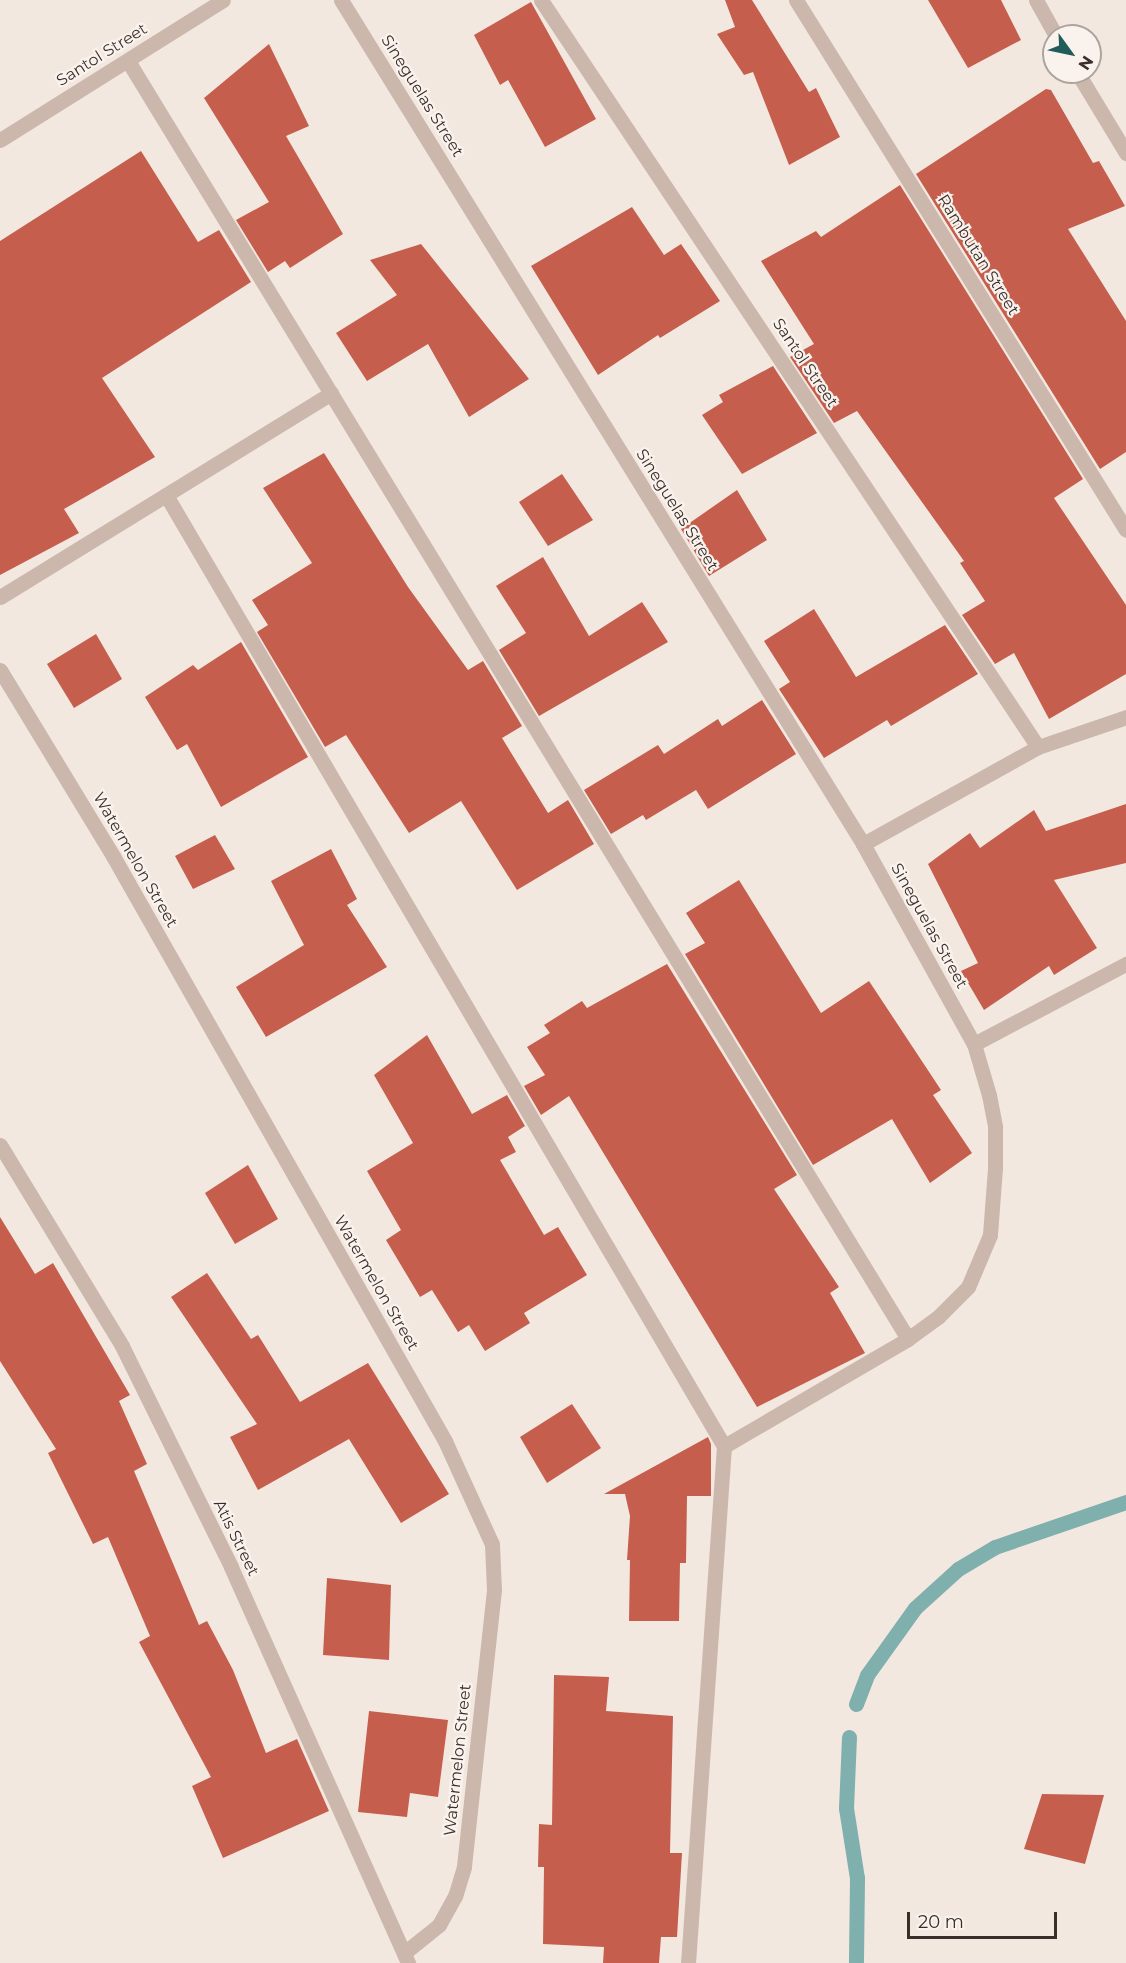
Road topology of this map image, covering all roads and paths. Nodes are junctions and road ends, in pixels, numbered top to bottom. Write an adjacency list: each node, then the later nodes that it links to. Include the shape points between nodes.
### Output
1 (223, 0): 7 (street, Santol Street)
2 (341, 0): 18 (street, Sineguelas Street)
3 (541, 0): 17 (street, Santol Street)
4 (796, 0): 13 (street, Rambutan Street)
5 (1036, 0): 6 (street)
6 (1049, 24)
7 (128, 62): 9 (street, Santol Street); 11 (street)
8 (1084, 84): 10 (street)
9 (0, 140)
10 (1126, 153)
11 (331, 393): 12 (street); 22 (street)
12 (166, 495): 14 (street); 23 (street)
13 (1126, 530)
14 (0, 597)
15 (0, 670): 24 (street, Watermelon Street, via 113,856 445,1441 492,1544 492,1604 464,1866 455,1896 439,1925)
16 (1126, 717): 17 (street)
17 (1038, 747): 18 (street)
18 (863, 844): 20 (street, Sineguelas Street)
19 (1126, 964): 20 (street)
20 (974, 1044): 22 (street, Sineguelas Street, via 995,1127 990,1235 968,1287 938,1317)
21 (0, 1145): 24 (street, Atis Street, via 122,1346 231,1567)
22 (908, 1339): 23 (street, Sineguelas Street)
23 (724, 1446): 25 (street)
24 (406, 1958)
25 (688, 1963)

